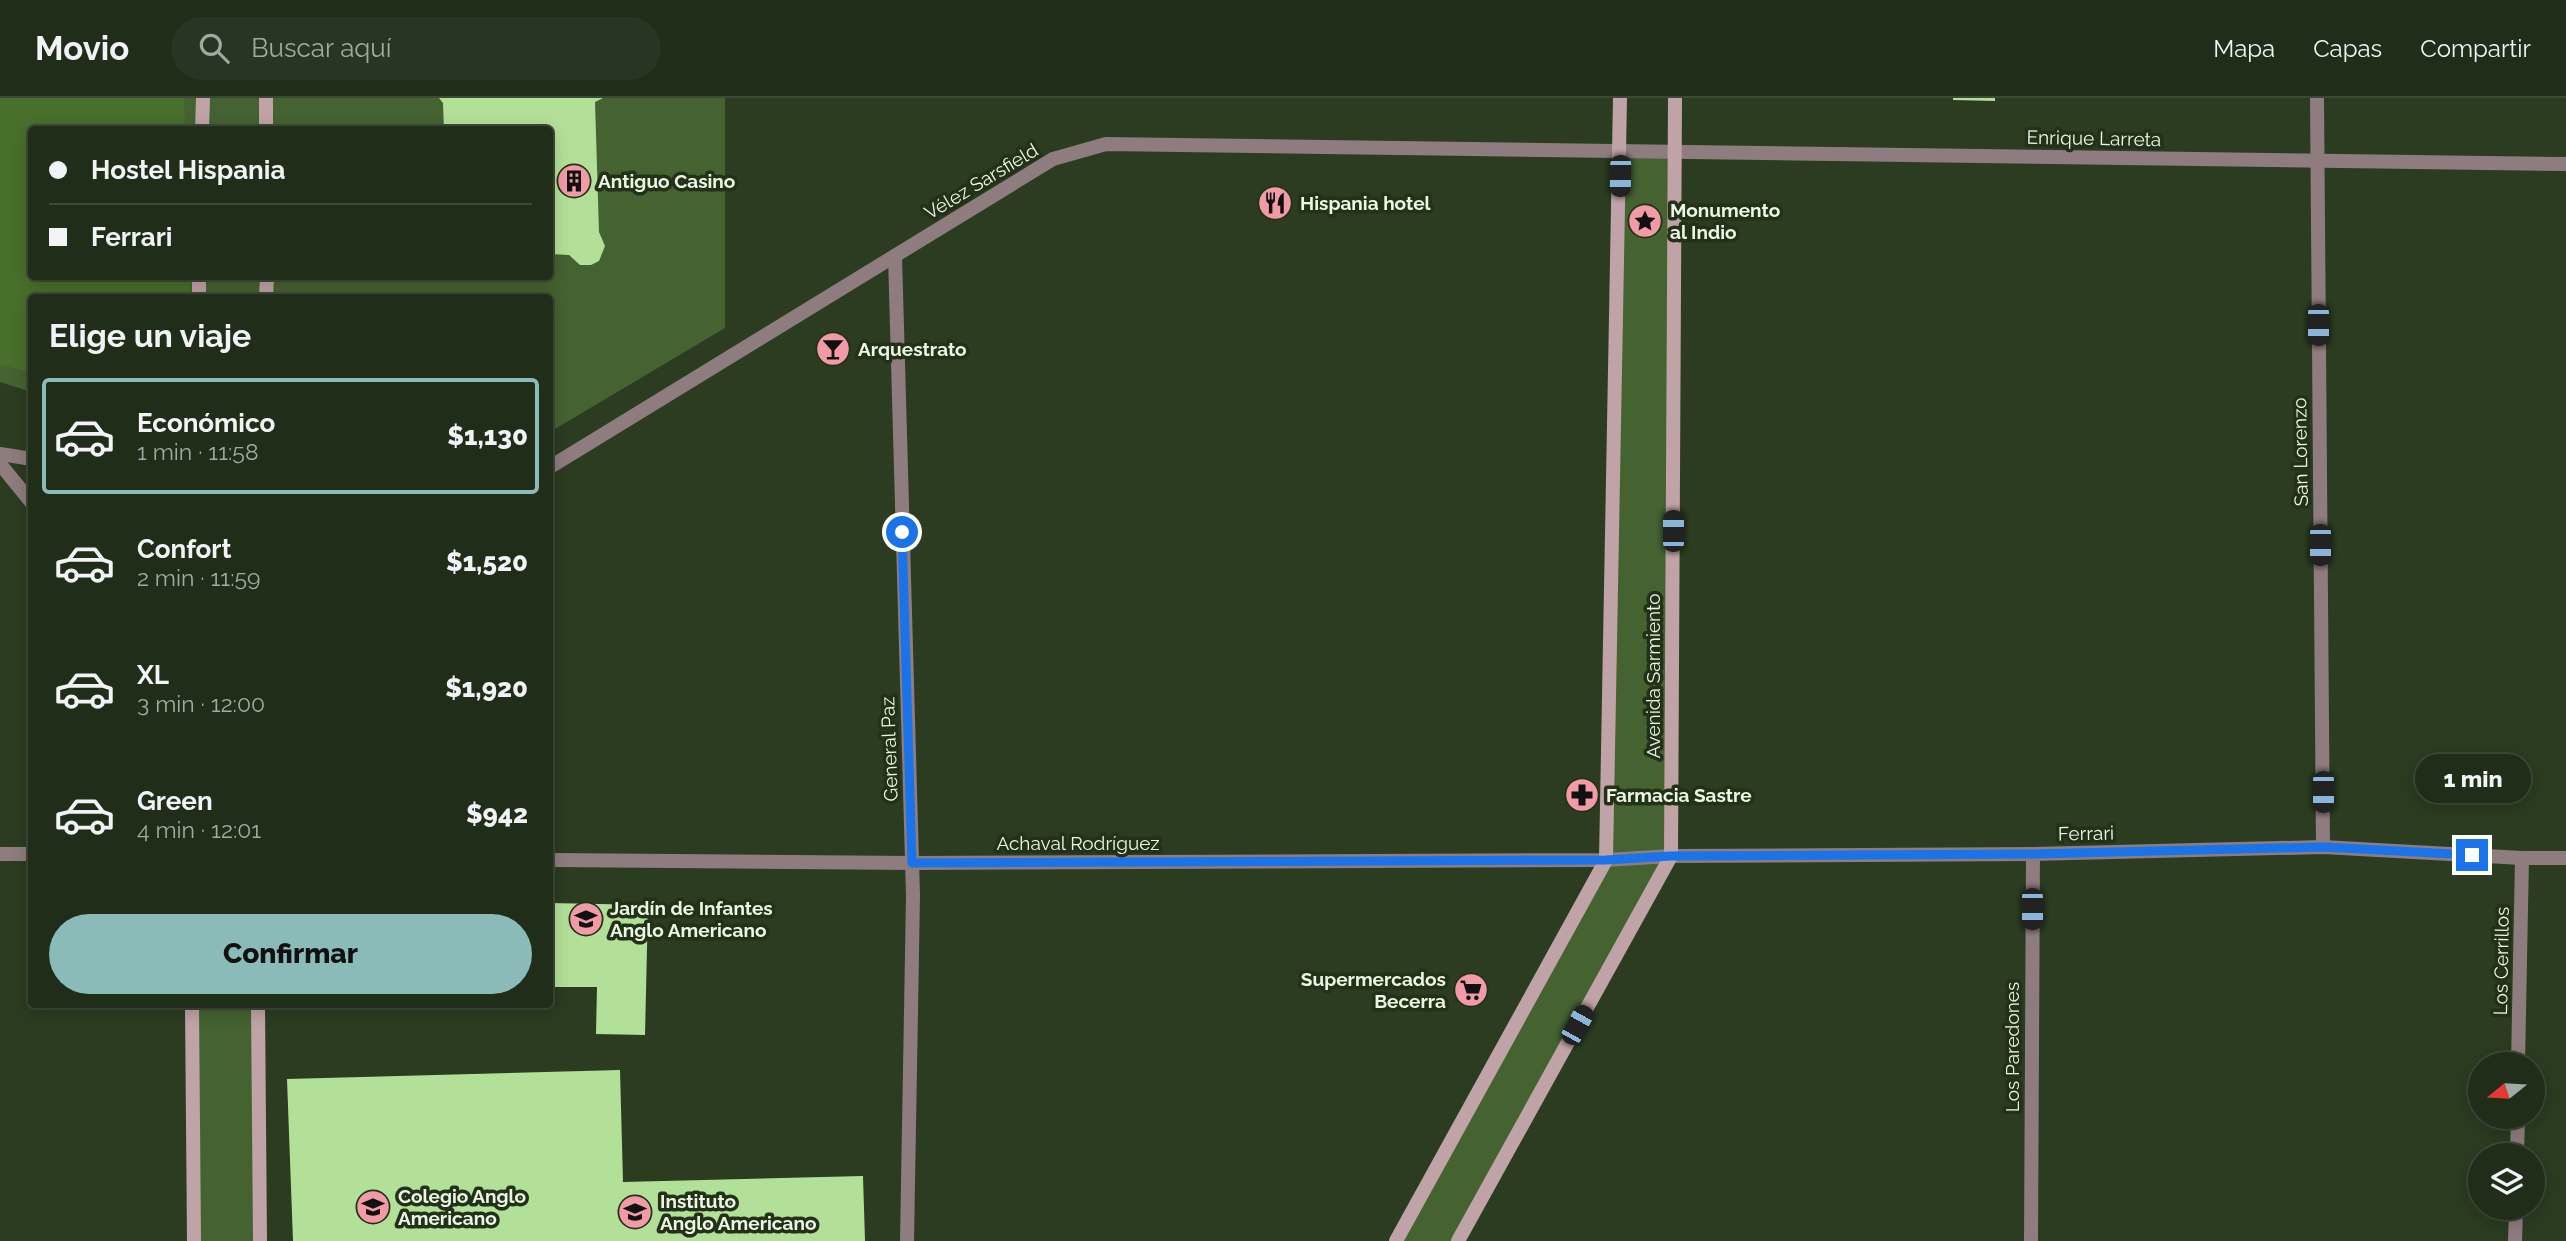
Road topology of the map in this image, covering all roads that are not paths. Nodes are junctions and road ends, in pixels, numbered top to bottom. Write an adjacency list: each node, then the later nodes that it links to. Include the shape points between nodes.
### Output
1 (203, 98): 6 (street)
2 (266, 98): 7 (street)
3 (1620, 98): 8 (street)
4 (1675, 98): 9 (street, Avenida Sarmiento)
5 (2317, 98): 10 (street, San Lorenzo)
6 (202, 126)
7 (266, 126)
8 (1620, 151): 9 (street, Enrique Larreta); 12 (street, Vélez Sarsfield, via 1106,144 1053,159); 26 (street)
9 (1675, 152): 10 (street, Enrique Larreta); 22 (street, Avenida Sarmiento)
10 (2317, 160): 11 (street, Enrique Larreta); 18 (street, San Lorenzo)
11 (2566, 164)
12 (895, 256): 16 (street, Vélez Sarsfield); 27 (street, General Paz)
13 (0, 454): 14 (street)
14 (28, 458)
15 (0, 464): 17 (street)
16 (553, 465)
17 (28, 498)
18 (2323, 847): 21 (street, Ferrari); 23 (street, Ferrari)
19 (0, 854): 20 (street)
20 (28, 854)
21 (2033, 854): 22 (street, Ferrari); 37 (street, Los Paredones)
22 (1671, 856): 26 (street, Ferrari); 36 (street, Avenida Sarmiento)
23 (2522, 858): 24 (street, Ferrari); 30 (street, Los Cerrillos)
24 (2566, 858)
25 (553, 860): 27 (street, Achaval Rodríguez)
26 (1606, 860): 27 (street, Achaval Rodríguez); 35 (street)
27 (912, 863): 34 (street, General Paz)
28 (192, 1008): 32 (street)
29 (258, 1008): 33 (street)
30 (2518, 1052)
31 (2516, 1220): 38 (street)
32 (194, 1241)
33 (260, 1241)
34 (907, 1241)
35 (1396, 1241)
36 (1458, 1241)
37 (2031, 1241)
38 (2515, 1241)

